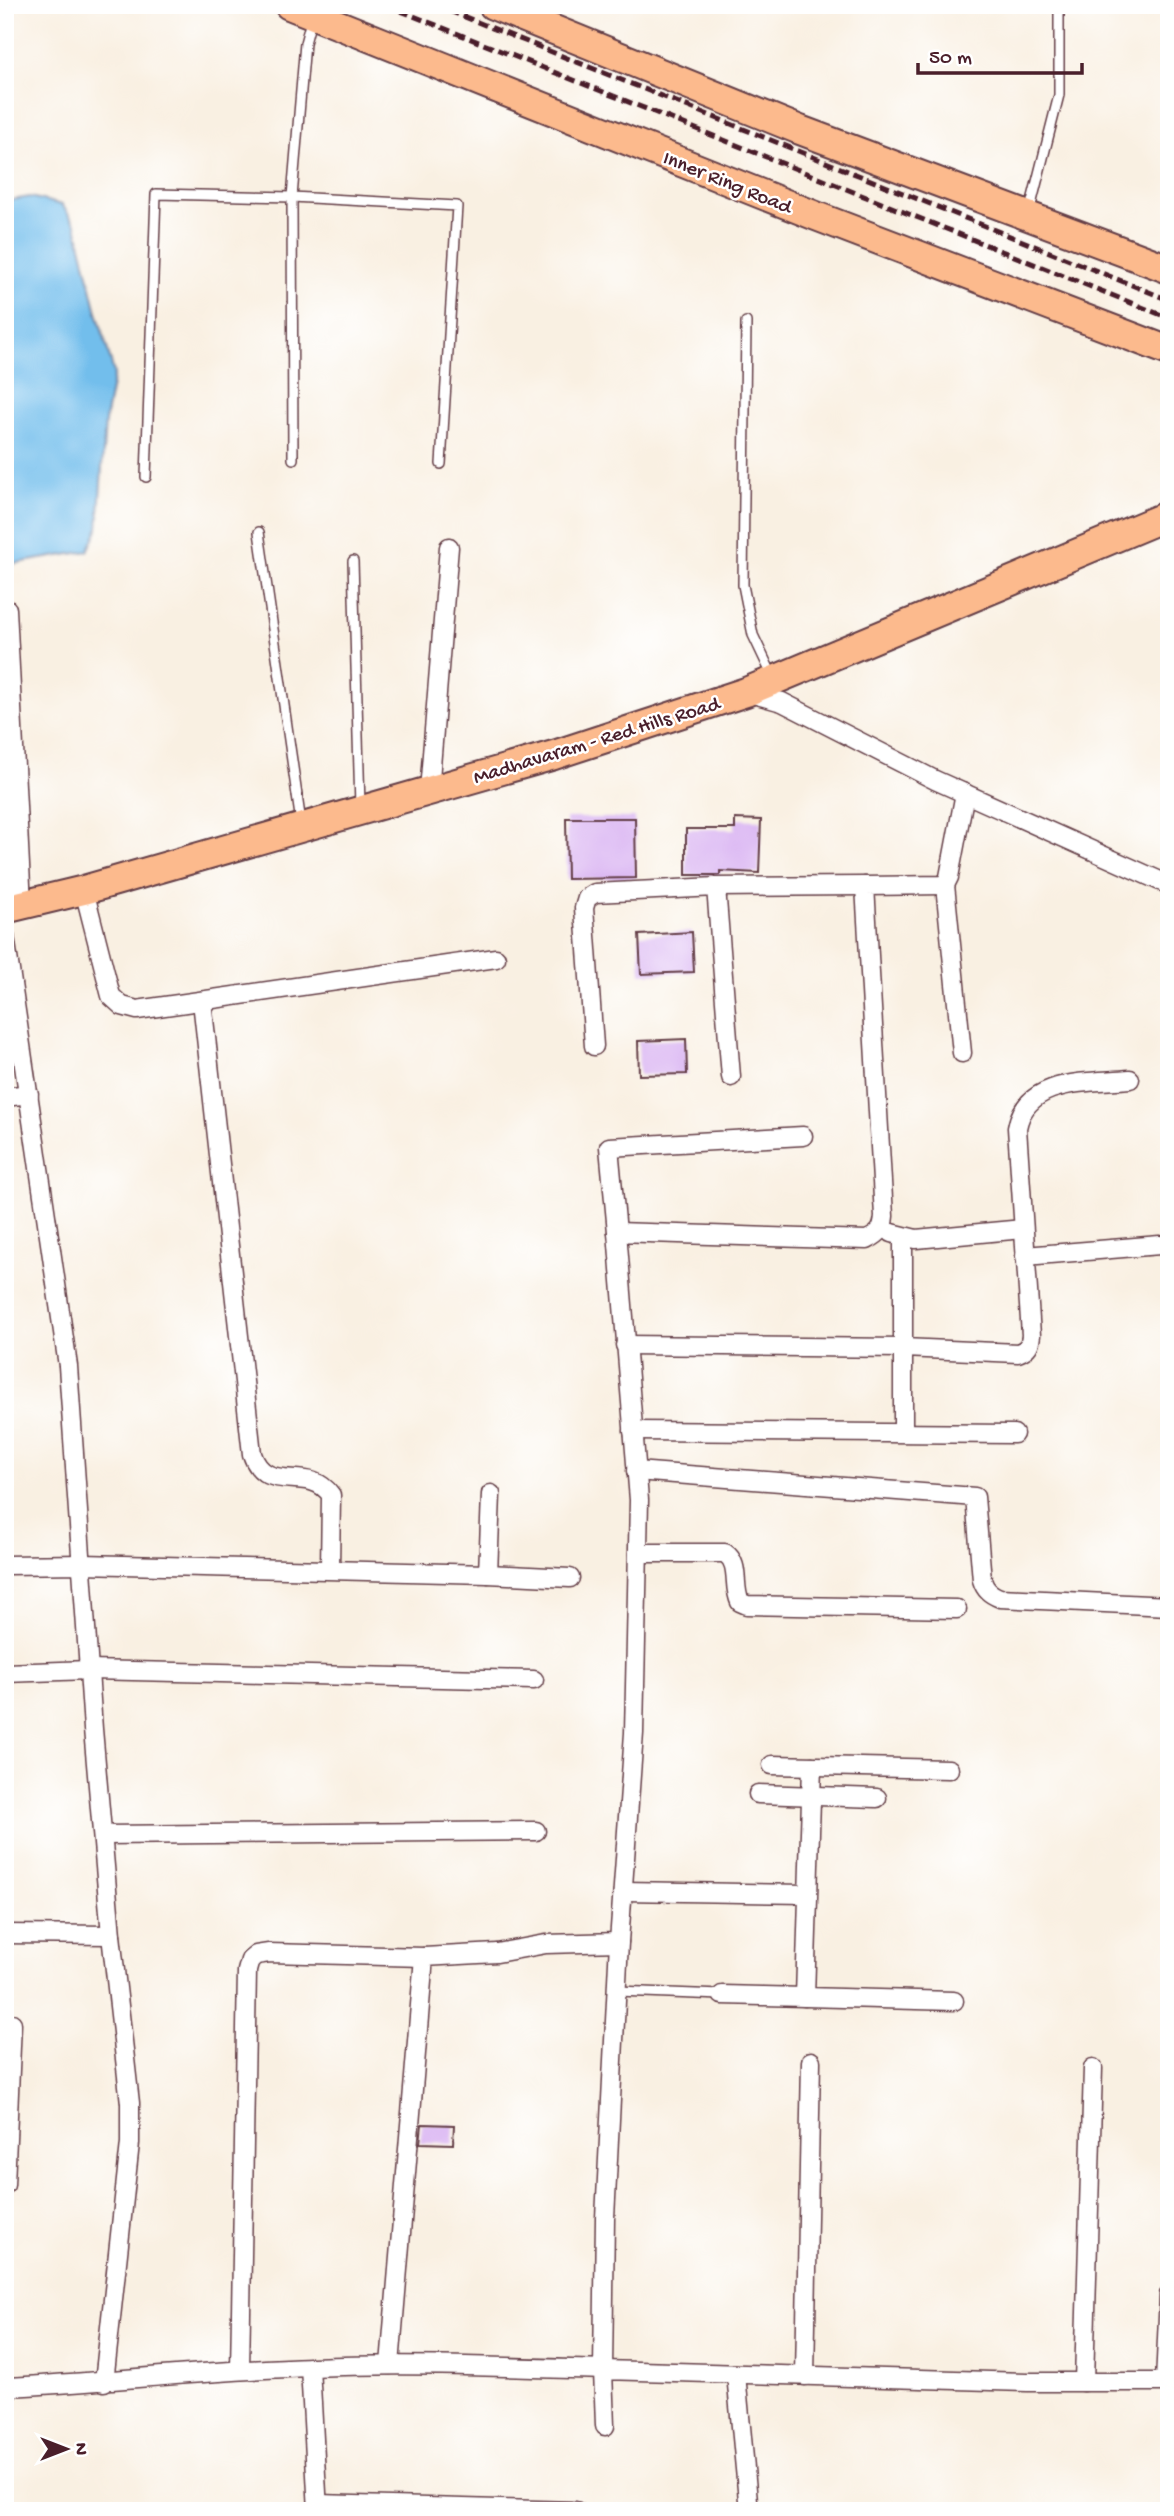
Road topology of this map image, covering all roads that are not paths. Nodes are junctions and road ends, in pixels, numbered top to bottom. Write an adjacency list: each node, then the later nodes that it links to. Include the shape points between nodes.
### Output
1 (493, 5): 5 (main road, via 800,130)
2 (1059, 5): 5 (lane, via 1059,95)
3 (301, 10): 4 (lane, via 305,43); 8 (main road, Inner Ring Road, via 803,211)
4 (292, 197): 9 (lane); 10 (lane, via 457,206); 11 (lane, via 156,194)
5 (1028, 215): 6 (main road)
6 (1169, 269)
7 (746, 322): 17 (lane, via 743,585 752,635)
8 (1169, 351)
9 (293, 459)
10 (441, 464)
11 (146, 477)
12 (1169, 515): 17 (main road, Madhavaram - Red Hills Road)
13 (259, 532): 22 (lane)
14 (449, 547): 19 (street)
15 (353, 561): 21 (lane)
16 (8, 609): 29 (street)
17 (775, 680): 18 (main road, Madhavaram - Red Hills Road)
18 (746, 692): 19 (main road, Madhavaram - Red Hills Road); 20 (street, via 782,702)
19 (429, 791): 21 (main road, Madhavaram - Red Hills Road)
20 (965, 793): 24 (street); 25 (street)
21 (360, 812): 22 (main road, Madhavaram - Red Hills Road)
22 (302, 828): 28 (main road, Madhavaram - Red Hills Road)
23 (5, 869): 29 (street)
24 (946, 885): 26 (street); 34 (street)
25 (1169, 885)
26 (865, 886): 27 (street); 40 (street)
27 (716, 887): 33 (street, via 610,890 587,898); 35 (street)
28 (84, 890): 29 (main road, Madhavaram - Red Hills Road); 32 (street, via 111,996 122,1006 137,1010)
29 (16, 900)
30 (5, 936): 37 (street)
31 (496, 958): 32 (street)
32 (202, 1001): 56 (street, via 252,1454 269,1477 313,1481 331,1495)
33 (594, 1045)
34 (962, 1053)
35 (732, 1077)
36 (1130, 1079): 41 (street, via 1061,1086 1042,1092 1020,1113)
37 (29, 1094): 38 (street); 54 (street, via 67,1353)
38 (5, 1097)
39 (803, 1136): 42 (street, via 609,1147)
40 (883, 1226): 42 (street, via 867,1240); 43 (street)
41 (1023, 1228): 43 (street); 45 (street)
42 (617, 1232): 46 (street)
43 (903, 1237): 47 (street)
44 (1160, 1245): 45 (street)
45 (1025, 1256): 47 (street, via 1031,1335 1025,1350)
46 (625, 1345): 47 (street); 48 (street)
47 (903, 1348): 49 (street)
48 (633, 1431): 49 (street); 51 (street)
49 (903, 1432): 50 (street)
50 (1014, 1434)
51 (636, 1471): 53 (street); 59 (street, via 975,1497 982,1580 990,1594)
52 (491, 1494): 57 (street)
53 (638, 1553): 60 (street, via 725,1553 734,1564 736,1595 747,1605); 72 (street)
54 (83, 1564): 55 (street); 56 (street); 61 (street)
55 (5, 1565)
56 (330, 1569): 57 (street)
57 (488, 1574): 58 (street)
58 (570, 1578)
59 (1169, 1606)
60 (957, 1609)
61 (89, 1670): 62 (street); 63 (street); 71 (street)
62 (5, 1673)
63 (534, 1680)
64 (772, 1765): 65 (street)
65 (812, 1766): 66 (street); 68 (street)
66 (950, 1769)
67 (758, 1794): 68 (street)
68 (811, 1796): 69 (street); 73 (street)
69 (877, 1798)
70 (536, 1831): 71 (street)
71 (103, 1835): 75 (street)
72 (624, 1891): 73 (street); 76 (street)
73 (807, 1894): 80 (street)
74 (5, 1934): 75 (street)
75 (111, 1935): 93 (street, via 130,2103 130,2143)
76 (619, 1942): 77 (street); 78 (street)
77 (424, 1956): 87 (street); 89 (street, via 269,1953 250,1961)
78 (617, 1991): 79 (lane); 90 (street, via 605,2218)
79 (722, 1995): 80 (street)
80 (805, 1997): 81 (street)
81 (954, 2001)
82 (12, 2023): 85 (street)
83 (811, 2061): 92 (street)
84 (1093, 2068): 94 (street)
85 (5, 2185)
86 (1169, 2295): 95 (street)
87 (390, 2365): 88 (street); 90 (street)
88 (310, 2367): 89 (street); 98 (street)
89 (240, 2370): 93 (street)
90 (603, 2370): 91 (street); 97 (street)
91 (736, 2374): 92 (street); 100 (street)
92 (806, 2376): 94 (street)
93 (104, 2382): 96 (street)
94 (1084, 2382): 95 (street)
95 (1167, 2382)
96 (5, 2387)
97 (605, 2426)
98 (318, 2507): 99 (street)
99 (576, 2511)
100 (749, 2511)

